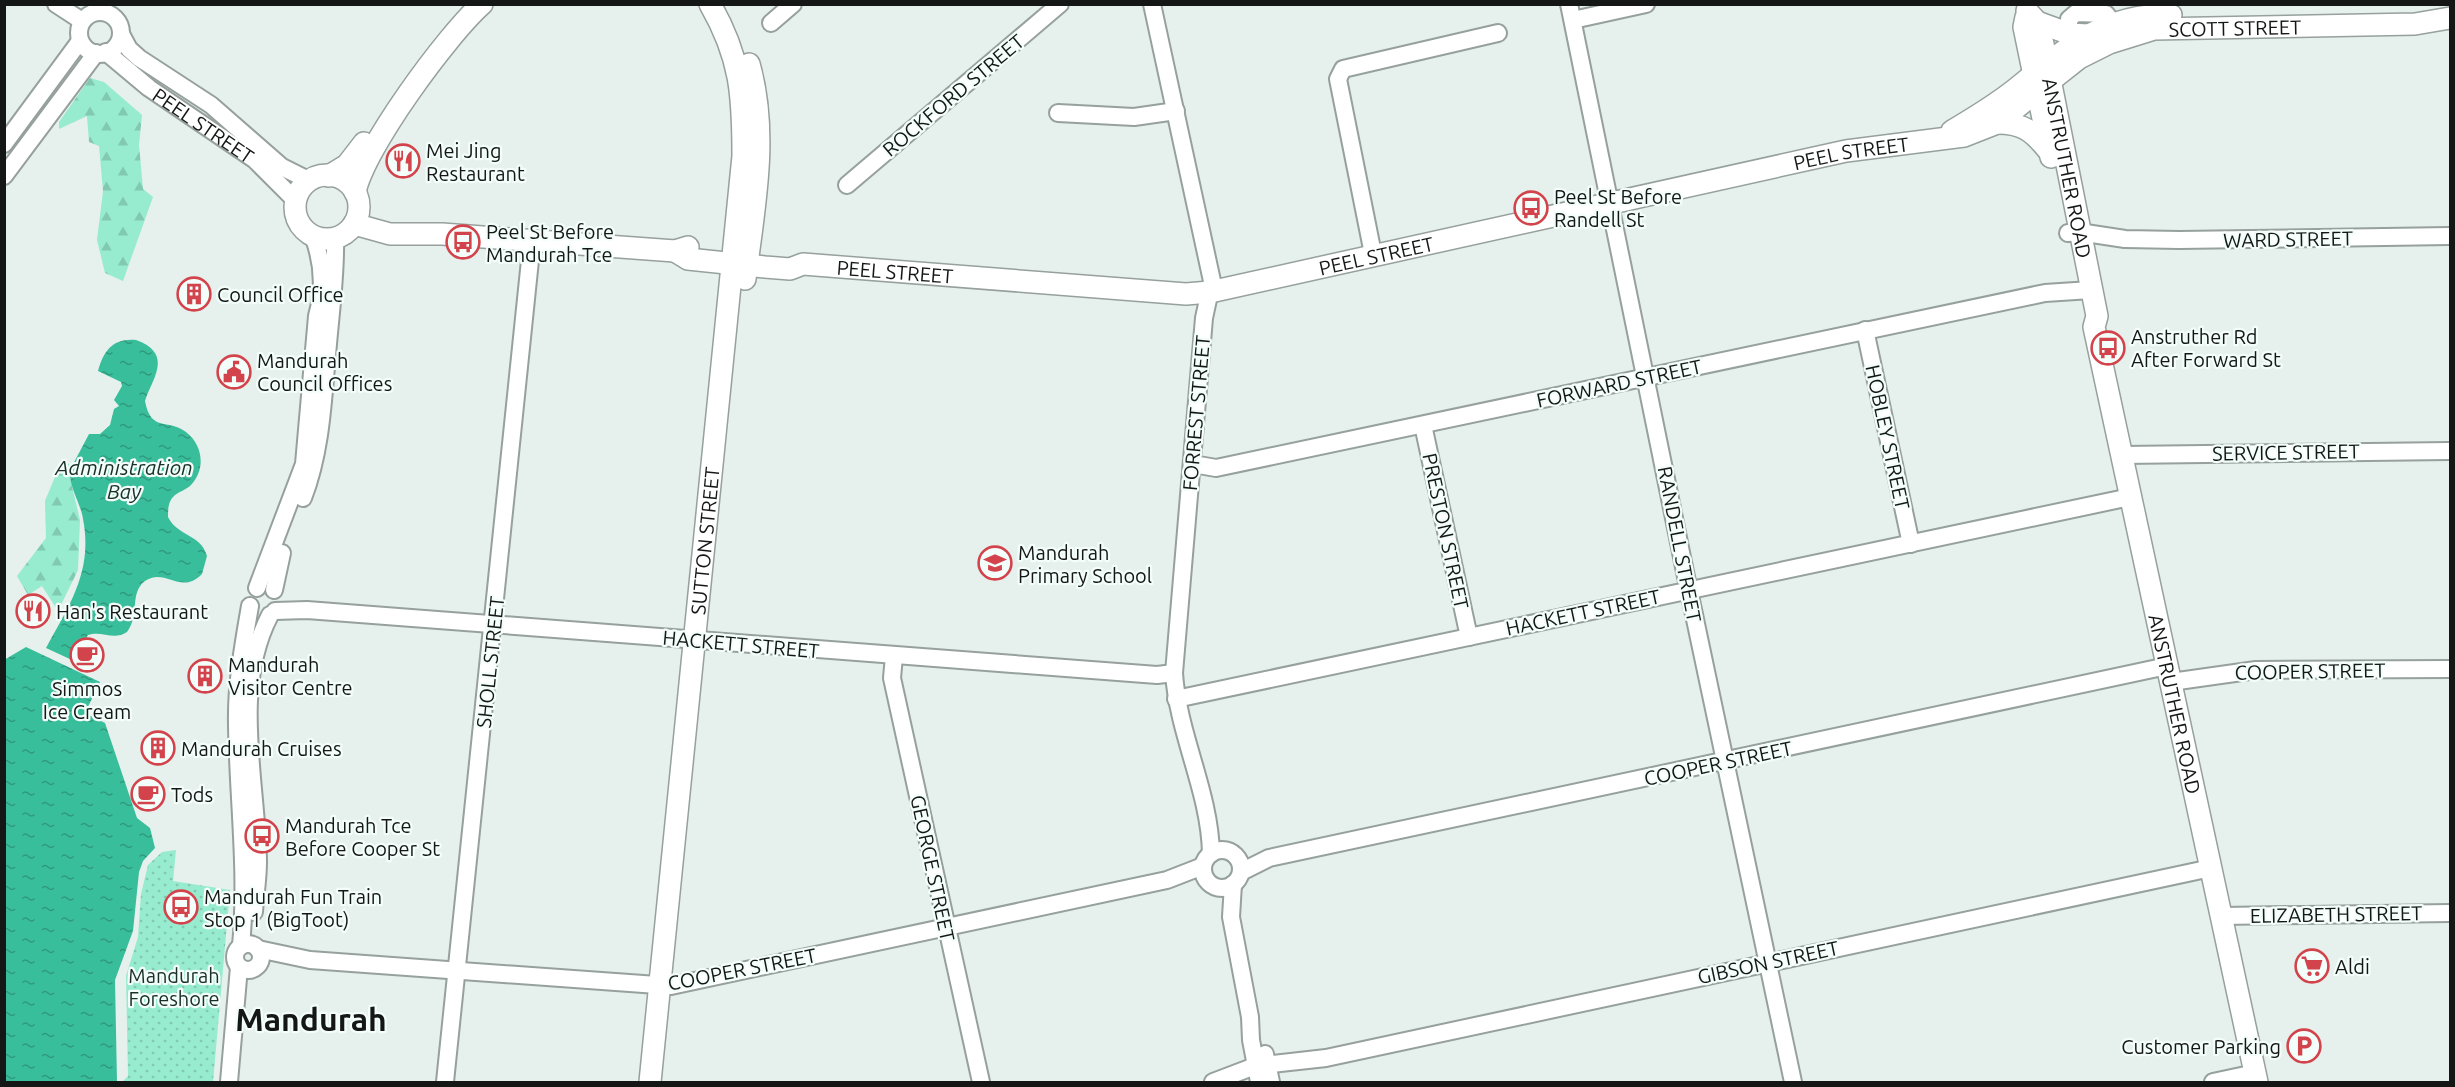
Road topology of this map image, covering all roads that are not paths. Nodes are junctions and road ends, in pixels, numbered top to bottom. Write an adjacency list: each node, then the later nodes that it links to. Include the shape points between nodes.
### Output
1 (56, 4): 16 (street)
2 (465, 4): 31 (main road, via 347,165)
3 (482, 4): 35 (main road, via 412,90 364,163)
4 (710, 4): 29 (main road, SUTTON STREET, via 737,63)
5 (726, 4): 29 (main road, SUTTON STREET, via 742,36 758,93 760,122)
6 (793, 4): 17 (street)
7 (1060, 4): 32 (street, ROCKFORD STREET)
8 (1152, 4): 23 (street, FORREST STREET)
9 (1646, 4): 12 (street)
10 (103, 8): 15 (street); 16 (street)
11 (2451, 9): 18 (main road, SCOTT STREET, via 2424,14 2163,15)
12 (1571, 12): 34 (street, RANDELL STREET)
13 (2030, 12): 18 (main road, via 2063,32); 22 (main road, ANSTRUTHER ROAD, via 2024,27)
14 (2451, 18): 22 (main road, SCOTT STREET, via 2415,24 2154,29 2109,43)
15 (120, 20): 21 (street, via 116,46); 31 (street, PEEL STREET, via 129,49 139,58 212,105 282,167)
16 (82, 21): 20 (street)
17 (771, 23)
18 (2078, 31): 22 (main road, SCOTT STREET)
19 (1498, 33): 41 (street, via 1343,69 1338,79)
20 (81, 41): 21 (street, via 89,51); 27 (street)
21 (101, 53): 30 (street); 33 (street, PEEL STREET, via 255,160)
22 (2042, 78): 25 (main road, PEEL STREET); 26 (main road, PEEL STREET, via 2012,92); 28 (main road, ANSTRUTHER ROAD); 40 (main road, ANSTRUTHER ROAD)
23 (1176, 111): 24 (street, via 1134,117); 44 (street, FORREST STREET, via 1209,268)
24 (1058, 113)
25 (1997, 123): 26 (main road, PEEL STREET, via 1964,136); 28 (main road, via 2027,128)
26 (1941, 137): 34 (main road, PEEL STREET, via 1846,151)
27 (4, 144)
28 (2050, 152): 40 (main road, ANSTRUTHER ROAD)
29 (751, 156): 42 (main road, SUTTON STREET)
30 (4, 176)
31 (319, 178): 33 (main road, via 303,186); 35 (main road, via 340,178)
32 (847, 185)
33 (296, 201): 36 (main road, via 300,225)
34 (1610, 203): 41 (main road, PEEL STREET); 46 (street, RANDELL STREET)
35 (356, 208): 38 (main road, via 342,235); 39 (main road, PEEL STREET, via 386,223 442,234)
36 (313, 236): 38 (main road); 53 (street, via 322,272 322,298 317,316 304,464)
37 (2451, 237): 40 (street, WARD STREET)
38 (334, 238): 55 (street, via 335,267 315,468 277,566)
39 (532, 240): 42 (main road, PEEL STREET, via 675,251 689,246); 57 (street, SHOLL STREET)
40 (2076, 241): 43 (main road, ANSTRUTHER ROAD)
41 (1373, 254): 44 (main road, PEEL STREET)
42 (740, 257): 44 (main road, PEEL STREET, via 790,269 802,264 1186,294); 59 (main road, SUTTON STREET)
43 (2085, 285): 45 (street, FORWARD STREET); 49 (main road, ANSTRUTHER ROAD, via 2087,320 2094,327)
44 (1210, 292): 50 (street, FORREST STREET, via 1204,318)
45 (1865, 330): 46 (street, FORWARD STREET); 52 (street, HOBLEY STREET)
46 (1646, 376): 47 (street, FORWARD STREET); 54 (street, RANDELL STREET)
47 (1423, 425): 50 (street, FORWARD STREET, via 1216,468); 58 (street, PRESTON STREET)
48 (2451, 451): 49 (street, SERVICE STREET)
49 (2122, 455): 51 (main road, ANSTRUTHER ROAD)
50 (1193, 464): 62 (street, FORREST STREET)
51 (2130, 497): 52 (street, HACKETT STREET); 63 (main road, ANSTRUTHER ROAD)
52 (1911, 544): 54 (street, HACKETT STREET)
53 (257, 588): 55 (street, via 266,586); 56 (street, via 250,596)
54 (1689, 589): 58 (street, HACKETT STREET); 65 (street, RANDELL STREET)
55 (274, 604): 56 (street, via 256,614); 57 (street, HACKETT STREET); 76 (street, via 254,649 249,681 258,863)
56 (250, 606): 76 (street, via 240,663 237,725)
57 (494, 624): 59 (street, HACKETT STREET); 80 (street, SHOLL STREET)
58 (1469, 637): 64 (street, HACKETT STREET)
59 (702, 641): 60 (street, HACKETT STREET); 81 (main road, SUTTON STREET)
60 (894, 656): 62 (street, HACKETT STREET, via 1156,675); 75 (street, GEORGE STREET, via 892,678)
61 (2451, 669): 63 (street, COOPER STREET)
62 (1174, 673): 64 (street, FORREST STREET)
63 (2169, 674): 65 (street, COOPER STREET); 69 (main road, ANSTRUTHER ROAD)
64 (1176, 699): 66 (street, FORREST STREET)
65 (1726, 761): 68 (street, COOPER STREET); 78 (street, RANDELL STREET)
66 (1210, 823): 67 (street, FORREST STREET); 70 (street, FORREST STREET)
67 (1231, 852): 68 (street, COOPER STREET); 70 (street, COOPER STREET); 71 (street, FORREST STREET, via 1240,862)
68 (1269, 858): 71 (street, COOPER STREET)
69 (2211, 868): 73 (main road, ANSTRUTHER ROAD); 78 (street, GIBSON STREET)
70 (1208, 871): 71 (street, via 1223,888); 74 (street); 75 (street, COOPER STREET)
71 (1237, 878): 74 (street)
72 (2451, 913): 73 (street, ELIZABETH STREET)
73 (2221, 916): 83 (main road, ANSTRUTHER ROAD)
74 (1231, 917): 82 (street)
75 (946, 927): 81 (street, COOPER STREET); 84 (street, GEORGE STREET)
76 (251, 947): 77 (street, COOPER STREET); 79 (street, via 261,957); 79 (street, via 235,956)
77 (310, 960): 79 (street, COOPER STREET); 80 (street, COOPER STREET)
78 (1768, 963): 82 (street, GIBSON STREET, via 1326,1058 1298,1069); 92 (street, RANDELL STREET)
79 (248, 968): 85 (street); 86 (street)
80 (456, 972): 81 (street, COOPER STREET); 87 (street, SHOLL STREET)
81 (666, 986): 88 (main road, SUTTON STREET); 89 (main road, SUTTON STREET)
82 (1264, 1075): 90 (street, GIBSON STREET); 91 (street, GIBSON STREET)
83 (2256, 1078): 93 (street)
84 (981, 1081)
85 (229, 1083)
86 (239, 1083)
87 (445, 1083)
88 (650, 1083)
89 (661, 1083)
90 (1213, 1083)
91 (1241, 1083)
92 (1793, 1083)
93 (2213, 1083)

